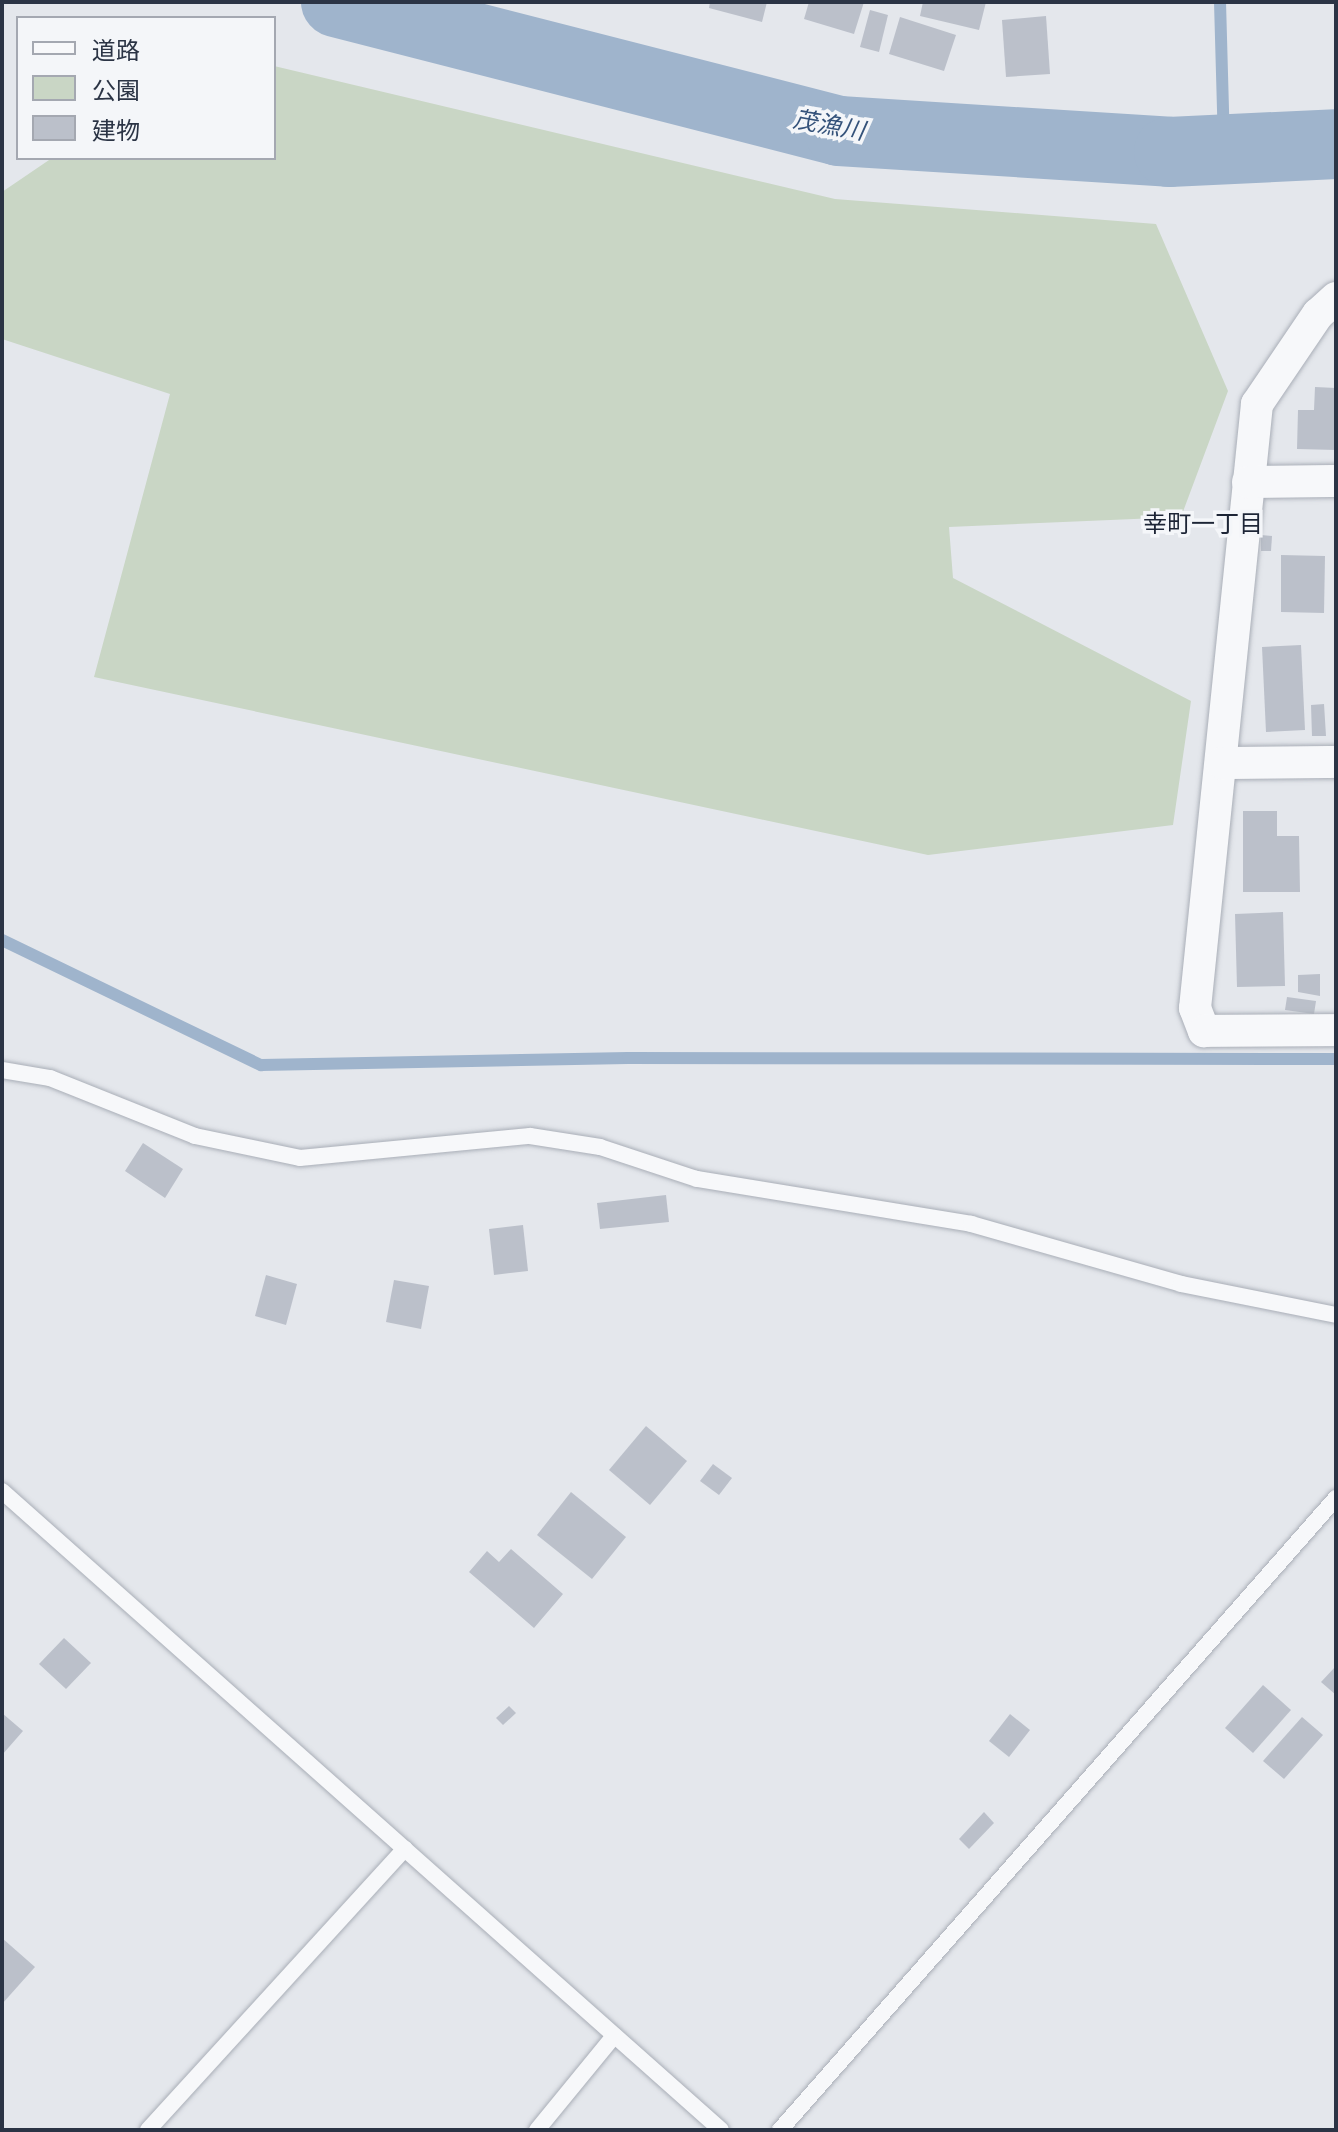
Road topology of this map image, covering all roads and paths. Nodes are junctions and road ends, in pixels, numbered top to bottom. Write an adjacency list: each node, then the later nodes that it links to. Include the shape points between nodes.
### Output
1 (1336, 298): 3 (street, via 1318,314 1257,404)
2 (1336, 481): 3 (street)
3 (1248, 482): 5 (street)
4 (1336, 762): 5 (street)
5 (1222, 763): 6 (street, via 1195,1008 1204,1031)
6 (1336, 1030)
7 (2, 1070): 8 (lane, via 50,1078 195,1136 300,1158 530,1136 600,1147 697,1179 971,1224 1181,1284)
8 (1336, 1315)
9 (2, 1491): 11 (lane)
10 (1336, 1498): 16 (lane)
11 (405, 1849): 12 (lane); 13 (lane)
12 (614, 2036): 14 (lane); 15 (lane)
13 (148, 2130)
14 (537, 2130)
15 (721, 2130)
16 (780, 2130)

